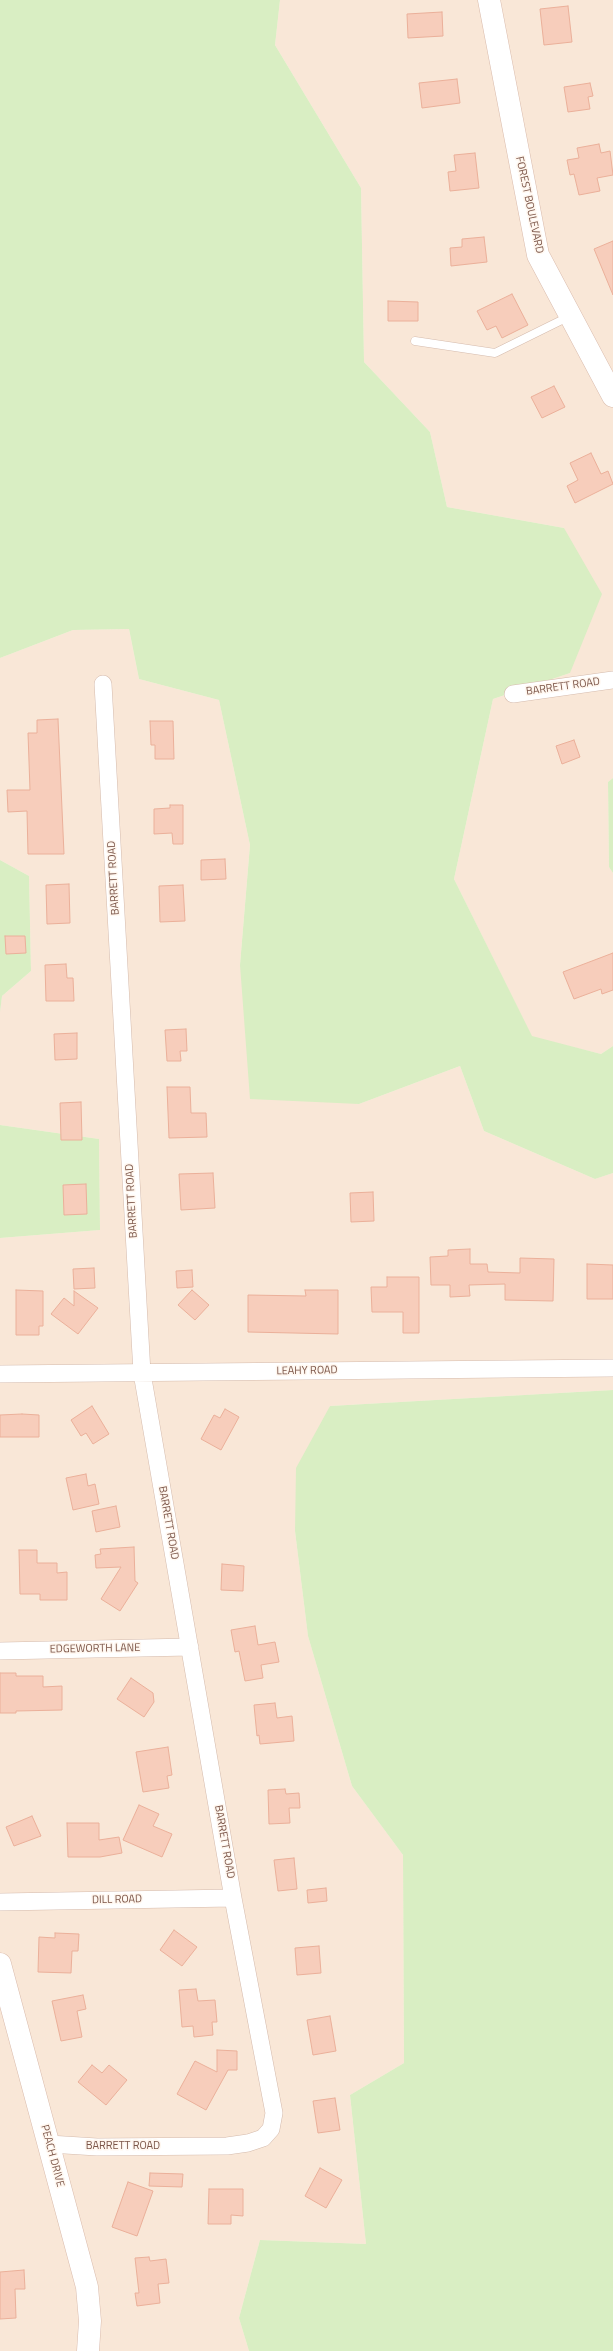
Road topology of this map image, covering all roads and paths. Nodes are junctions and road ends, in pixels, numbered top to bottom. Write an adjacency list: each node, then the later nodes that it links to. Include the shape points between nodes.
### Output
1 (489, 0): 2 (street, FOREST BOULEVARD, via 538,255)
2 (570, 315): 3 (lane, via 495,353); 4 (street, FOREST BOULEVARD)
3 (415, 341)
4 (613, 396)
5 (613, 680): 7 (street, BARRETT ROAD)
6 (102, 684): 9 (street, BARRETT ROAD)
7 (513, 694)
8 (613, 1368): 9 (street, LEAHY ROAD)
9 (142, 1373): 10 (street, LEAHY ROAD); 11 (street, BARRETT ROAD)
10 (0, 1374)
11 (190, 1648): 12 (street, EDGEWORTH LANE); 13 (street, BARRETT ROAD)
12 (0, 1651)
13 (234, 1898): 14 (street, DILL ROAD); 16 (street, BARRETT ROAD, via 274,2113 271,2129 263,2138 227,2146 97,2147)
14 (0, 1902)
15 (0, 1964): 16 (street, PEACH DRIVE)
16 (49, 2144): 17 (street, PEACH DRIVE, via 87,2287 90,2321)
17 (88, 2351)

